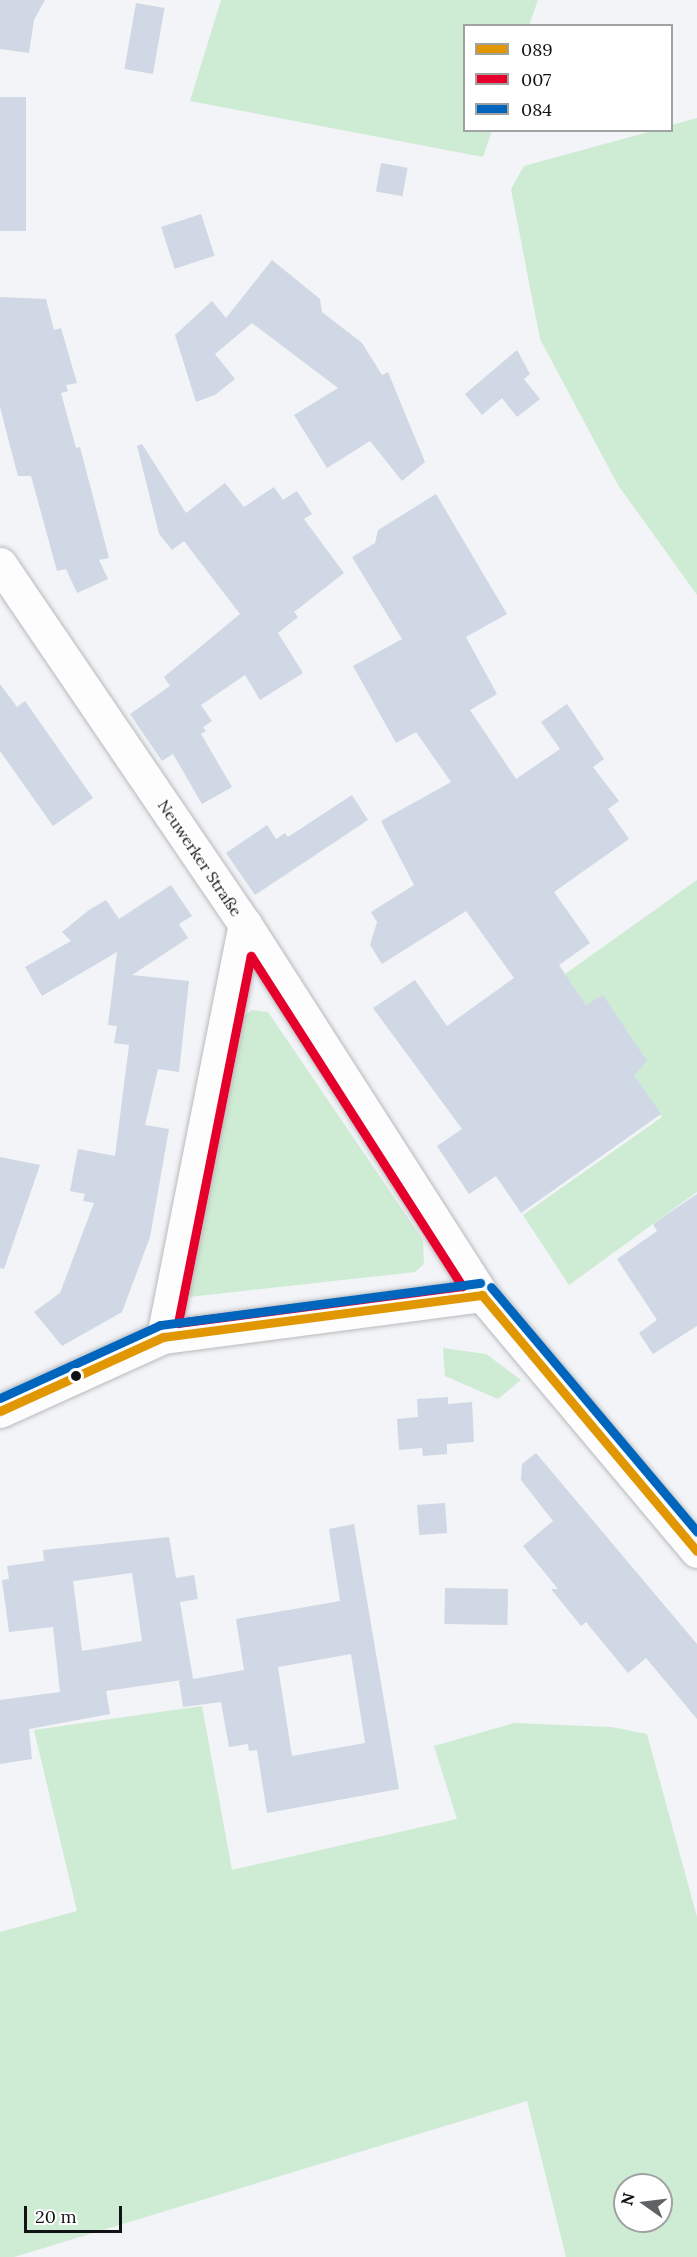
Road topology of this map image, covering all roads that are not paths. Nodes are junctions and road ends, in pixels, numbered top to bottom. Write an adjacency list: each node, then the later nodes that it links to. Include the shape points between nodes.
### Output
1 (0, 564): 2 (street, Neuwerker Straße)
2 (245, 924): 3 (street); 4 (street, Neuwerker Straße)
3 (482, 1295): 4 (street); 6 (street)
4 (163, 1337): 5 (street)
5 (0, 1411)
6 (697, 1551)

